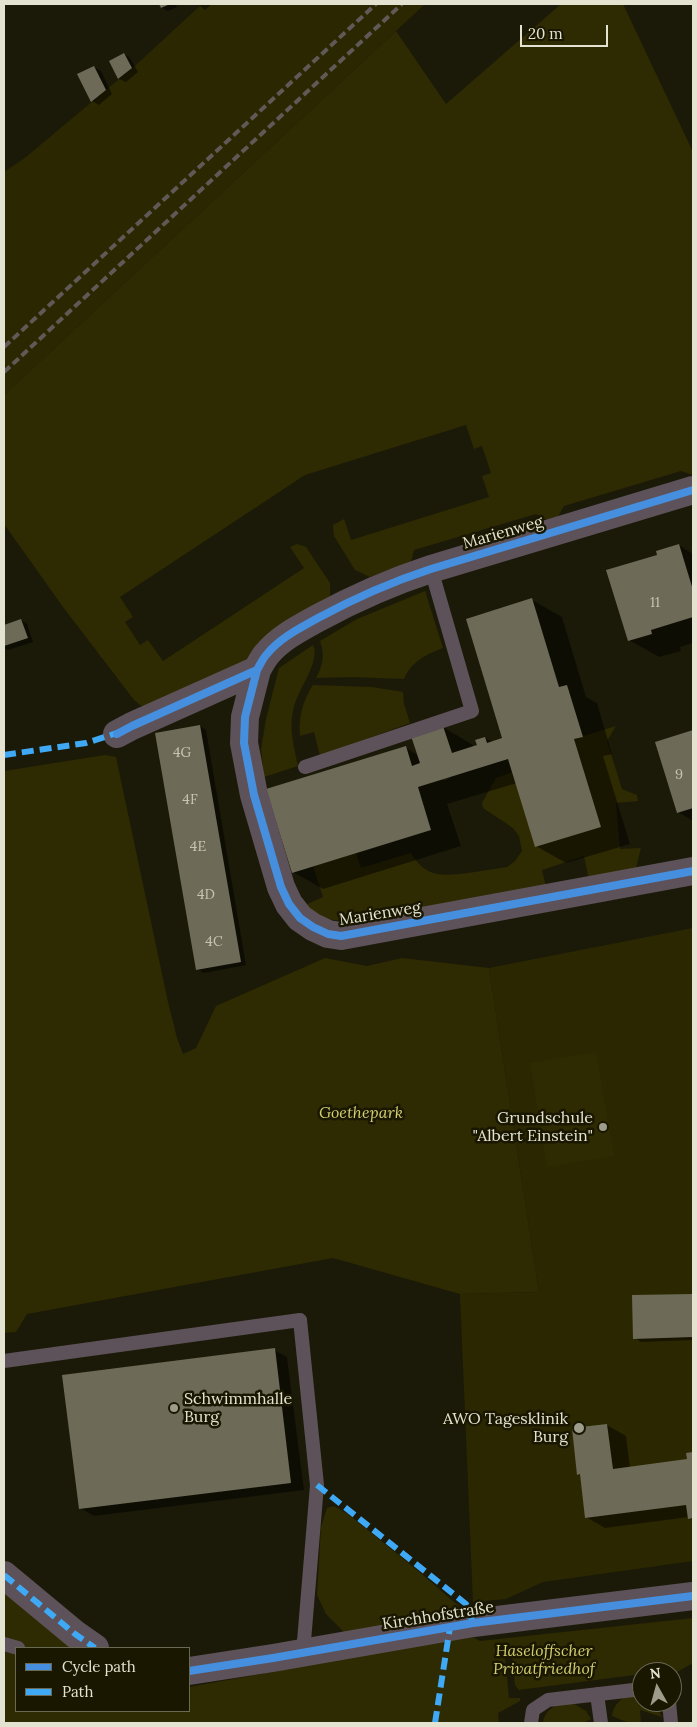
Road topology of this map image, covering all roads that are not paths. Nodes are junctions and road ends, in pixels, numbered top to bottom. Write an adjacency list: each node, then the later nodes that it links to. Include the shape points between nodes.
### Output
1 (693, 490): 2 (street, Marienweg)
2 (431, 569): 3 (street, Marienweg, via 355,598 305,625 279,642); 5 (lane, via 472,711)
3 (257, 670): 4 (street); 6 (street, Marienweg, via 245,717 244,743 254,795 281,887 290,904 300,918 328,934 340,936)
4 (117, 734)
5 (305, 767)
6 (693, 871)
7 (4, 1361): 11 (lane, via 300,1320 317,1486)
8 (4, 1575): 10 (street)
9 (693, 1596): 11 (street, Kirchhofstraße, via 473,1623)
10 (94, 1647)
11 (303, 1653): 12 (street, Kirchhofstraße)
12 (190, 1671)
13 (632, 1690): 14 (lane)
14 (597, 1694): 15 (lane, via 548,1700 533,1710); 16 (lane)
15 (531, 1723)
16 (601, 1723)

